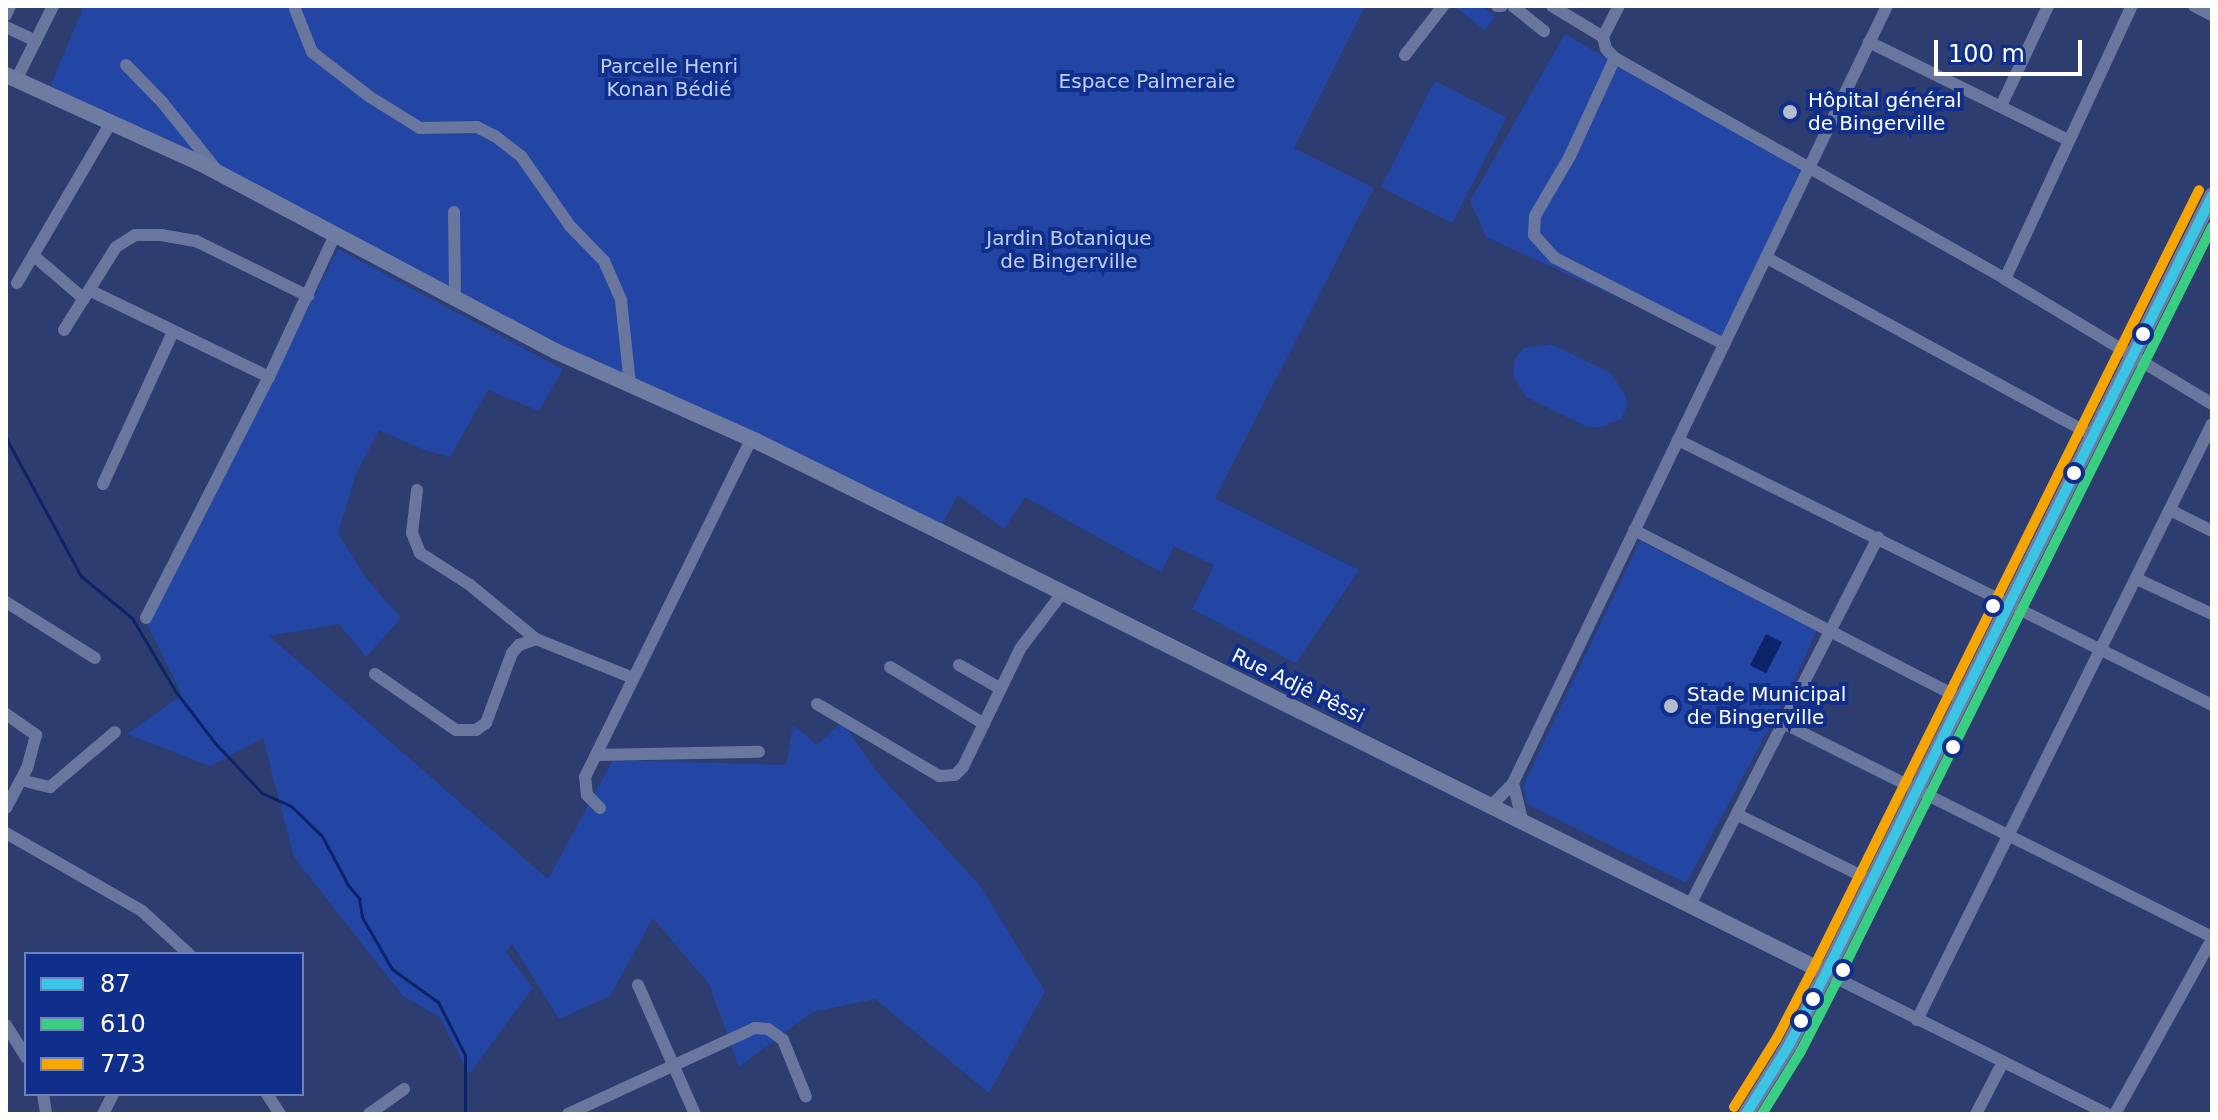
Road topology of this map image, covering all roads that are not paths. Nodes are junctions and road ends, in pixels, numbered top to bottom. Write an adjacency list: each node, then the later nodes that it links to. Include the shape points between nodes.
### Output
1 (10, 6): 12 (street)
2 (53, 6): 17 (street)
3 (1443, 6): 19 (street)
4 (1513, 6): 15 (street)
5 (1552, 6): 16 (street)
6 (1619, 6): 16 (street)
7 (1887, 6): 18 (street)
8 (2048, 6): 23 (street)
9 (2132, 6): 25 (street)
10 (2194, 6): 13 (street)
11 (295, 9): 43 (street, via 318,59 370,97 420,128 477,127 521,156 570,226 604,261 621,300)
12 (6, 15)
13 (2212, 15)
14 (6, 27): 17 (street)
15 (1544, 31)
16 (1603, 37): 20 (street)
17 (36, 41): 22 (street)
18 (1869, 42): 23 (street); 26 (street)
19 (1405, 55)
20 (1615, 58): 26 (street); 40 (street, via 1570,156 1535,216 1534,235 1555,258)
21 (126, 65): 27 (street)
22 (11, 77): 24 (street, Rue Adjê Pêssi)
23 (2001, 106): 25 (street)
24 (111, 122): 27 (street, Rue Adjê Pêssi); 31 (street)
25 (2068, 140): 33 (street)
26 (1808, 167): 32 (street); 33 (street)
27 (219, 173): 30 (street, Rue Adjê Pêssi)
28 (2212, 196): 41 (street)
29 (454, 212): 37 (street)
30 (335, 235): 36 (street); 37 (street, Rue Adjê Pêssi)
31 (34, 256): 34 (street); 35 (street)
32 (1767, 258): 40 (street); 46 (street)
33 (2005, 279): 41 (street)
34 (17, 283)
35 (86, 294): 36 (street, via 124,240 161,235 196,241); 38 (street); 39 (street)
36 (308, 296): 42 (street)
37 (455, 300): 43 (street, Rue Adjê Pêssi)
38 (64, 330)
39 (173, 332): 42 (street); 49 (street)
40 (1724, 344): 48 (street)
41 (2133, 354): 44 (street); 46 (street)
42 (269, 377): 60 (street)
43 (630, 384): 47 (street, Rue Adjê Pêssi)
44 (2212, 404)
45 (2212, 424): 51 (street)
46 (2094, 436): 58 (street)
47 (751, 439): 56 (street, Rue Adjê Pêssi); 68 (street)
48 (1678, 440): 52 (street); 54 (street)
49 (103, 484)
50 (417, 490): 62 (street, via 412,533 420,553 470,585)
51 (2170, 510): 53 (street); 55 (street)
52 (1634, 530): 61 (street); 80 (street)
53 (2212, 531)
54 (1878, 537): 58 (street); 61 (street)
55 (2137, 579): 59 (street); 63 (street)
56 (1063, 592): 69 (street, via 1020,649); 82 (street, Rue Adjê Pêssi)
57 (6, 602): 64 (street)
58 (2011, 604): 63 (street); 70 (street)
59 (2212, 614)
60 (146, 618)
61 (1832, 631): 70 (street); 75 (street)
62 (536, 639): 67 (street, via 512,653 486,723 476,730 456,730); 68 (street)
63 (2102, 649): 72 (street); 88 (street)
64 (95, 658)
65 (959, 665): 69 (street)
66 (890, 667): 74 (street)
67 (375, 674)
68 (633, 678): 78 (street)
69 (1001, 689): 74 (street)
70 (1963, 700): 81 (street)
71 (817, 704): 74 (street, via 947,778 963,767)
72 (2212, 705)
73 (6, 714): 79 (street, via 36,735)
74 (984, 724)
75 (1785, 724): 81 (street); 85 (street)
76 (115, 732): 79 (street, via 50,787)
77 (759, 752): 78 (street)
78 (596, 755): 84 (street, via 584,786)
79 (21, 780): 83 (street)
80 (1513, 783): 82 (street); 86 (street)
81 (1917, 791): 88 (street); 89 (street)
82 (1492, 805): 86 (street, Rue Adjê Pêssi)
83 (6, 808)
84 (600, 808)
85 (1738, 815): 89 (street); 90 (street)
86 (1522, 820): 90 (street, Rue Adjê Pêssi)
87 (6, 833): 92 (street, via 142,911)
88 (2007, 835): 91 (street); 95 (street)
89 (1872, 881): 93 (street)
90 (1690, 905): 93 (street, Rue Adjê Pêssi)
91 (2212, 938): 112 (street)
92 (187, 952)
93 (1826, 973): 95 (street); 109 (street)
94 (638, 985): 99 (street)
95 (1917, 1020): 98 (street)
96 (6, 1025): 97 (street)
97 (24, 1054)
98 (2003, 1062): 110 (street); 111 (street)
99 (674, 1067): 103 (street, via 746,1030 768,1029 783,1040); 104 (street); 108 (street)
100 (404, 1089): 107 (street)
101 (112, 1096): 105 (street)
102 (268, 1096): 106 (street)
103 (806, 1097)
104 (574, 1113)
105 (103, 1114)
106 (280, 1114)
107 (369, 1114)
108 (695, 1114)
109 (1746, 1114)
110 (1976, 1114)
111 (2107, 1114)
112 (2115, 1114)

